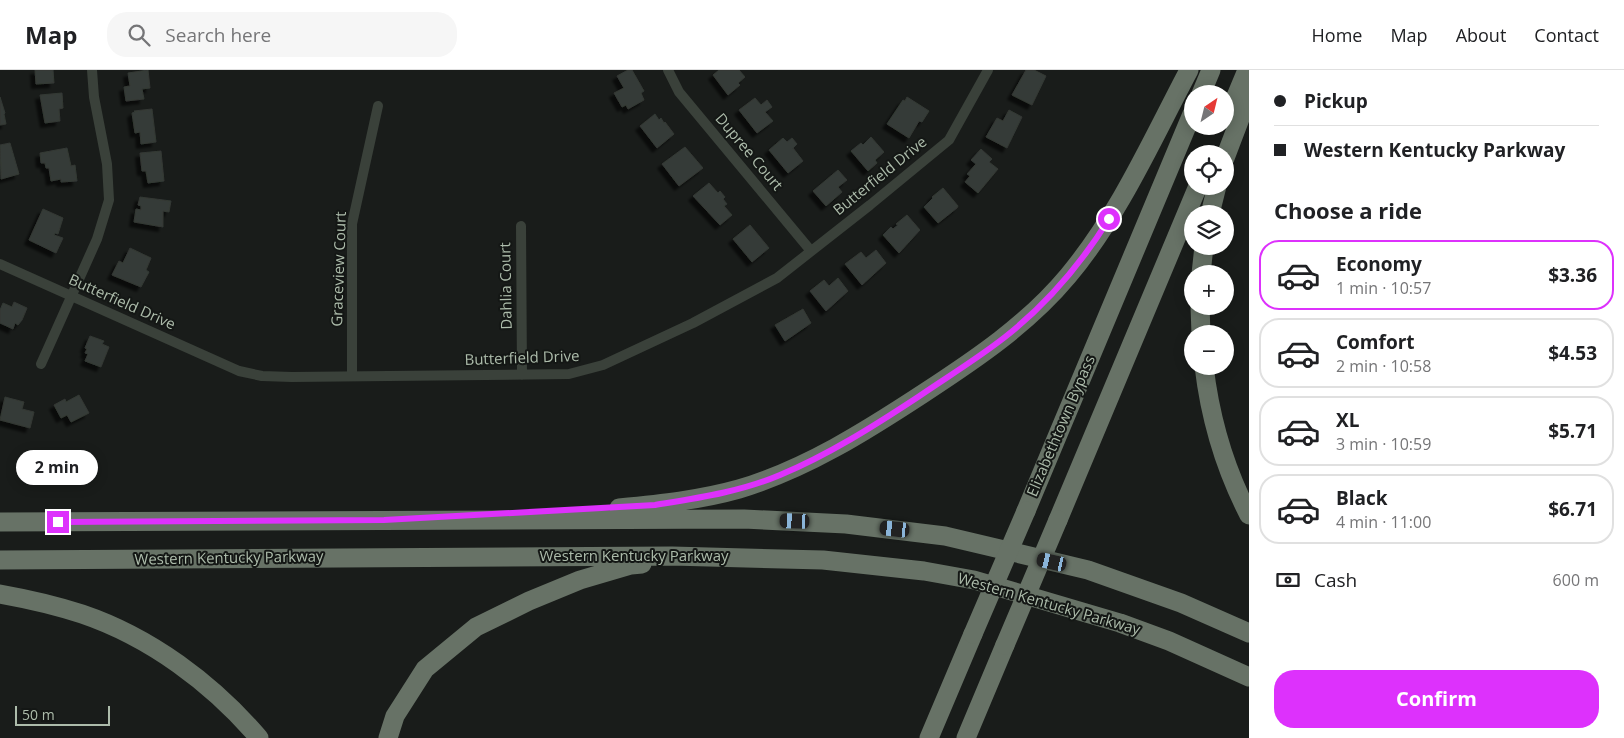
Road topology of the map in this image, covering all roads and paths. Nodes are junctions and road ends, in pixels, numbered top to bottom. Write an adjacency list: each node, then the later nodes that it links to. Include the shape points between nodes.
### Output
1 (92, 70): 17 (street, via 107,164 109,200 97,239)
2 (668, 70): 15 (street, Dupree Court, via 678,92)
3 (988, 70): 15 (street, Butterfield Drive, via 949,140)
4 (1189, 70): 23 (highway, via 1120,199 1094,243 1068,277 1005,337 970,363 819,457 739,489 697,499 655,505)
5 (1211, 70): 7 (highway)
6 (1248, 70): 9 (highway)
7 (1205, 85)
8 (1249, 95): 12 (highway)
9 (1234, 102)
10 (378, 106): 21 (street, Graceview Court, via 352,224)
11 (1184, 133): 32 (highway, Elizabethtown Bypass, bridge)
12 (1230, 145)
13 (1194, 195): 33 (highway, bridge)
14 (521, 226): 19 (street, Dahlia Court)
15 (811, 251): 19 (street, Butterfield Drive, via 777,278 693,323 603,365 569,374)
16 (0, 264): 17 (street, Butterfield Drive)
17 (71, 296): 18 (street); 21 (street, Butterfield Drive, via 239,371 262,376)
18 (41, 364)
19 (522, 375): 21 (street, Butterfield Drive)
20 (1206, 375): 22 (highway, via 1213,419 1226,461)
21 (352, 376)
22 (1249, 514)
23 (384, 520): 24 (highway); 28 (highway, via 744,519 895,529 945,536 1088,570 1181,603)
24 (0, 522)
25 (731, 556): 26 (highway, Western Kentucky Parkway); 29 (highway, Western Kentucky Parkway, via 873,564 974,580 1169,640); 31 (highway, via 631,565 580,580 476,627 425,669 395,716)
26 (0, 560)
27 (0, 594): 30 (highway, via 83,614 122,631 195,677)
28 (1249, 633)
29 (1249, 677)
30 (259, 738)
31 (388, 738)
32 (929, 738)
33 (966, 738)

